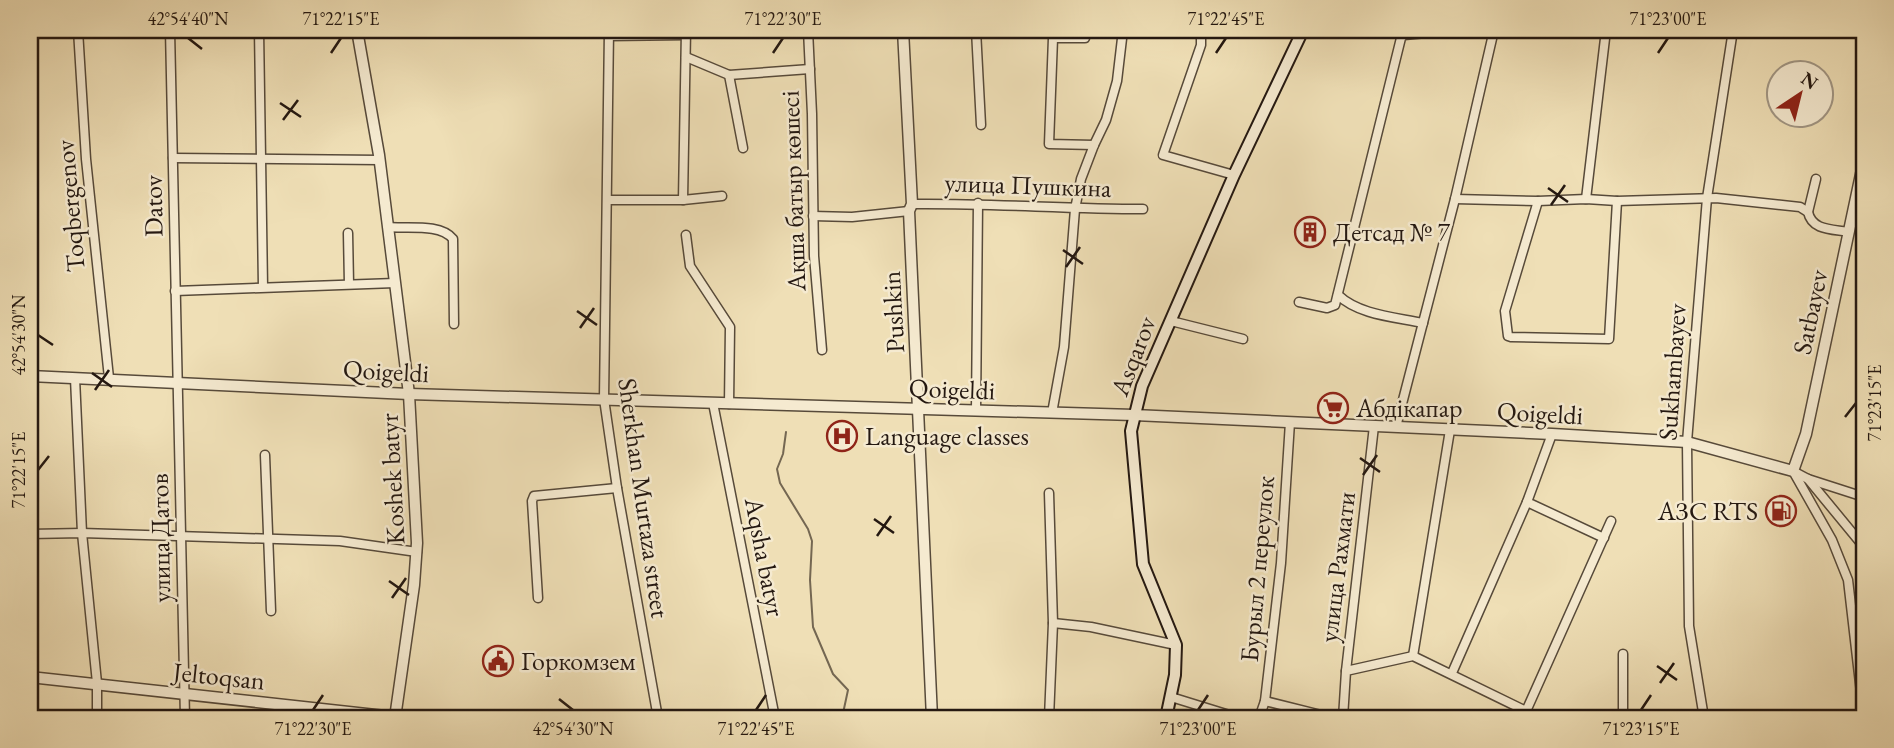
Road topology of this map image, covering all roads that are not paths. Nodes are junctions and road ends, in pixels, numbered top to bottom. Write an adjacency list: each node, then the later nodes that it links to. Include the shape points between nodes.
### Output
1 (78, 30): 61 (street, Toqbergenov)
2 (170, 30): 24 (street, Datov)
3 (259, 30): 25 (street)
4 (358, 30): 26 (street, Koshek batyr)
5 (808, 30): 19 (street, Ақша батыр көшесі)
6 (903, 30): 39 (street, Pushkin)
7 (976, 30): 21 (street)
8 (1087, 30): 22 (street, via 1085,38 1053,38 1049,144)
9 (1124, 30): 22 (street, via 1117,81)
10 (1201, 30): 28 (street, via 1201,45 1163,155)
11 (1303, 30): 28 (main road, Asqarov)
12 (1460, 30): 52 (street, via 1401,38)
13 (1494, 30): 35 (street)
14 (1606, 30): 32 (street)
15 (1733, 30): 31 (street, Sukhambayev)
16 (686, 32): 17 (street); 18 (street)
17 (609, 33): 33 (street, Sherkhan Murtaza street)
18 (685, 57): 20 (street); 34 (street)
19 (810, 69): 20 (street); 43 (street, Ақша батыр көшесі)
20 (729, 75): 23 (street)
21 (981, 125)
22 (1094, 145): 40 (street)
23 (743, 148)
24 (173, 158): 25 (street); 51 (street, Datov)
25 (261, 160): 26 (street); 50 (street)
26 (380, 160): 44 (street, Koshek batyr)
27 (1864, 160): 45 (street, Satbayev)
28 (1234, 175): 54 (main road, Asqarov)
29 (1816, 179): 42 (street)
30 (722, 196): 34 (street)
31 (1707, 198): 37 (street); 42 (street, via 1783,204); 76 (street, Sukhambayev)
32 (1586, 199): 36 (street); 37 (street)
33 (608, 200): 34 (street); 64 (street, Sherkhan Murtaza street)
34 (683, 200)
35 (1455, 200): 36 (street); 55 (street)
36 (1538, 201): 37 (street, via 1505,311 1511,337 1609,339)
37 (1617, 201)
38 (978, 203): 39 (street, улица Пушкина); 40 (street, улица Пушкина); 68 (street)
39 (910, 207): 43 (street, улица Пушкина, via 852,217); 67 (street, Pushkin)
40 (1075, 209): 41 (street, улица Пушкина); 69 (street, via 1064,347)
41 (1143, 209)
42 (1808, 212): 45 (street, via 1816,226)
43 (813, 216): 58 (street, Ақша батыр көшесі)
44 (388, 227): 48 (street, Koshek batyr); 56 (street, via 446,232 453,239)
45 (1849, 232): 78 (street, Satbayev, via 1806,434)
46 (348, 233): 49 (street)
47 (686, 235): 66 (street, via 690,266 730,327)
48 (395, 283): 49 (street); 63 (street, Koshek batyr)
49 (349, 284): 50 (street)
50 (264, 287): 51 (street)
51 (175, 290): 62 (street, Datov)
52 (1338, 295): 53 (street, via 1335,305 1328,308); 55 (street, via 1368,312)
53 (1299, 302)
54 (1171, 321): 57 (street); 70 (main road, Asqarov, via 1142,386)
55 (1423, 323): 73 (street)
56 (454, 324)
57 (1242, 339)
58 (822, 350)
59 (30, 376): 60 (street, Qoigeldi)
60 (75, 378): 61 (street, Qoigeldi); 85 (street)
61 (109, 379): 62 (street, Qoigeldi)
62 (178, 382): 63 (street, Qoigeldi); 87 (street, улица Датов)
63 (409, 394): 64 (street, Qoigeldi); 91 (street, Koshek batyr)
64 (604, 399): 65 (street, Qoigeldi); 80 (street, Sherkhan Murtaza street)
65 (713, 403): 66 (street, Qoigeldi); 110 (street, Aqsha batyr)
66 (729, 404): 67 (street, Qoigeldi)
67 (919, 409): 68 (street, Qoigeldi); 111 (street, Pushkin)
68 (976, 411): 69 (street, Qoigeldi)
69 (1052, 413): 70 (street, Qoigeldi)
70 (1135, 415): 71 (street, Qoigeldi); 95 (main road, Asqarov, via 1131,431 1143,564)
71 (1290, 422): 72 (street, Qoigeldi); 104 (street, Бурыл 2 переулок, via 1282,563)
72 (1374, 426): 73 (street, Qoigeldi); 98 (street, улица Рахмати)
73 (1396, 427): 74 (street, Qoigeldi)
74 (1450, 430): 75 (street, Qoigeldi); 97 (street)
75 (1552, 434): 76 (street, Qoigeldi); 83 (street)
76 (1687, 442): 78 (street, Qoigeldi); 119 (street, Sukhambayev, via 1689,626)
77 (265, 455): 88 (street)
78 (1793, 471): 79 (street, Qoigeldi); 120 (street, via 1832,540 1848,580)
79 (1808, 479): 82 (street, Qoigeldi); 90 (street)
80 (617, 488): 92 (street, via 534,496); 109 (street, Sherkhan Murtaza street)
81 (1049, 493): 94 (street)
82 (1864, 497)
83 (1527, 502): 89 (street); 99 (street)
84 (1611, 521): 89 (street)
85 (82, 533): 86 (street); 87 (street); 101 (street)
86 (30, 534)
87 (180, 536): 88 (street); 102 (street, улица Датов)
88 (269, 538): 91 (street, via 340,541); 93 (street)
89 (1604, 538): 105 (street)
90 (1864, 547)
91 (417, 552): 108 (street, Koshek batyr)
92 (538, 598)
93 (271, 611)
94 (1054, 623): 95 (street); 112 (street)
95 (1176, 645): 103 (main road, Asqarov)
96 (1623, 654): 118 (street)
97 (1413, 656): 98 (street); 99 (street)
98 (1346, 671): 117 (street, улица Рахмати)
99 (1451, 673): 105 (street)
100 (30, 677): 101 (street, Jeltoqsan)
101 (97, 683): 102 (street, Jeltoqsan); 106 (street)
102 (185, 693): 107 (street); 108 (street, Jeltoqsan)
103 (1171, 697): 113 (main road, Asqarov); 114 (street)
104 (1265, 701): 115 (street, Бурыл 2 переулок); 116 (street)
105 (1525, 715)
106 (97, 718)
107 (186, 718)
108 (398, 718)
109 (658, 718)
110 (775, 718)
111 (932, 718)
112 (1049, 718)
113 (1166, 718)
114 (1239, 718)
115 (1259, 718)
116 (1330, 718)
117 (1343, 718)
118 (1623, 718)
119 (1704, 718)
120 (1864, 718)

